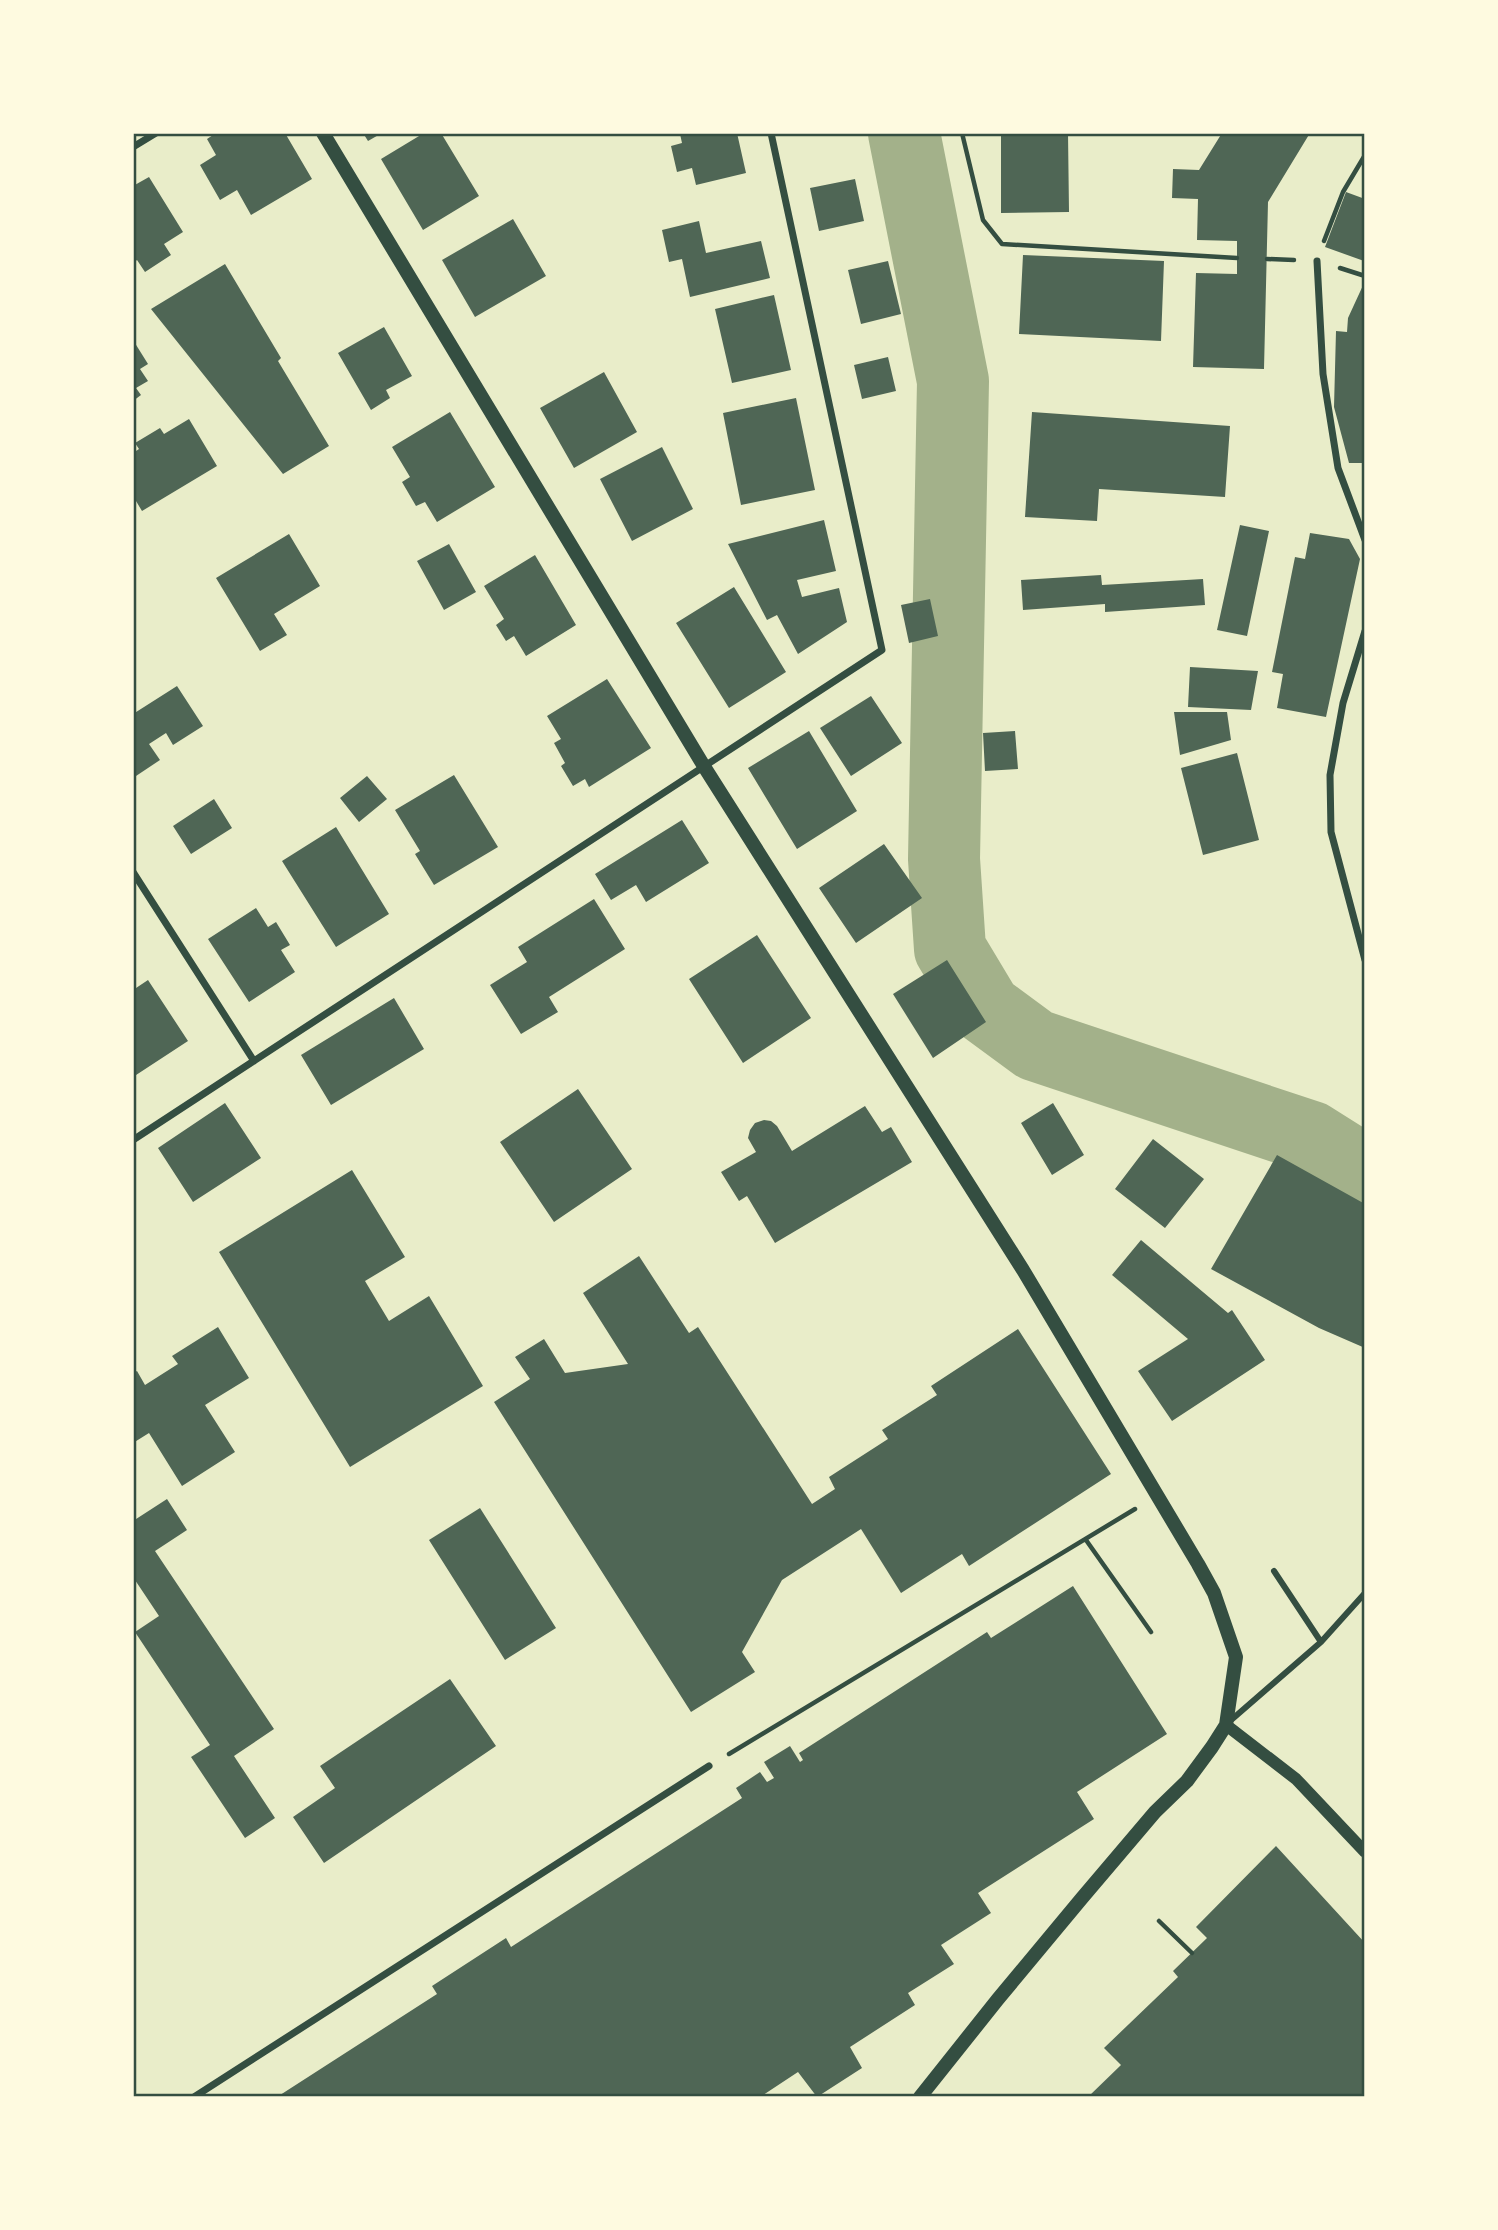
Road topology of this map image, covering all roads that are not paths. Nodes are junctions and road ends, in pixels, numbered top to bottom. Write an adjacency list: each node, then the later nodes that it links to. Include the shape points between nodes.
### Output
1 (156, 133): 4 (street)
2 (323, 133): 8 (main road)
3 (771, 133): 8 (street, via 882,650)
4 (133, 147)
5 (1317, 261): 6 (street, via 1323,374 1338,468)
6 (1365, 540)
7 (1365, 631): 10 (street, via 1343,703 1329,775 1331,832)
8 (705, 768): 11 (street); 16 (main road, via 1023,1270 1214,1593 1236,1657)
9 (133, 873): 11 (street)
10 (1365, 960)
11 (254, 1061): 12 (street)
12 (133, 1140)
13 (1274, 1571): 15 (street)
14 (1365, 1593): 15 (street)
15 (1321, 1642): 16 (street)
16 (1226, 1725): 18 (street, via 1296,1779); 20 (main road, via 1187,1781 1082,1898)
17 (709, 1766): 19 (street)
18 (1365, 1852)
19 (194, 2097)
20 (920, 2097)

